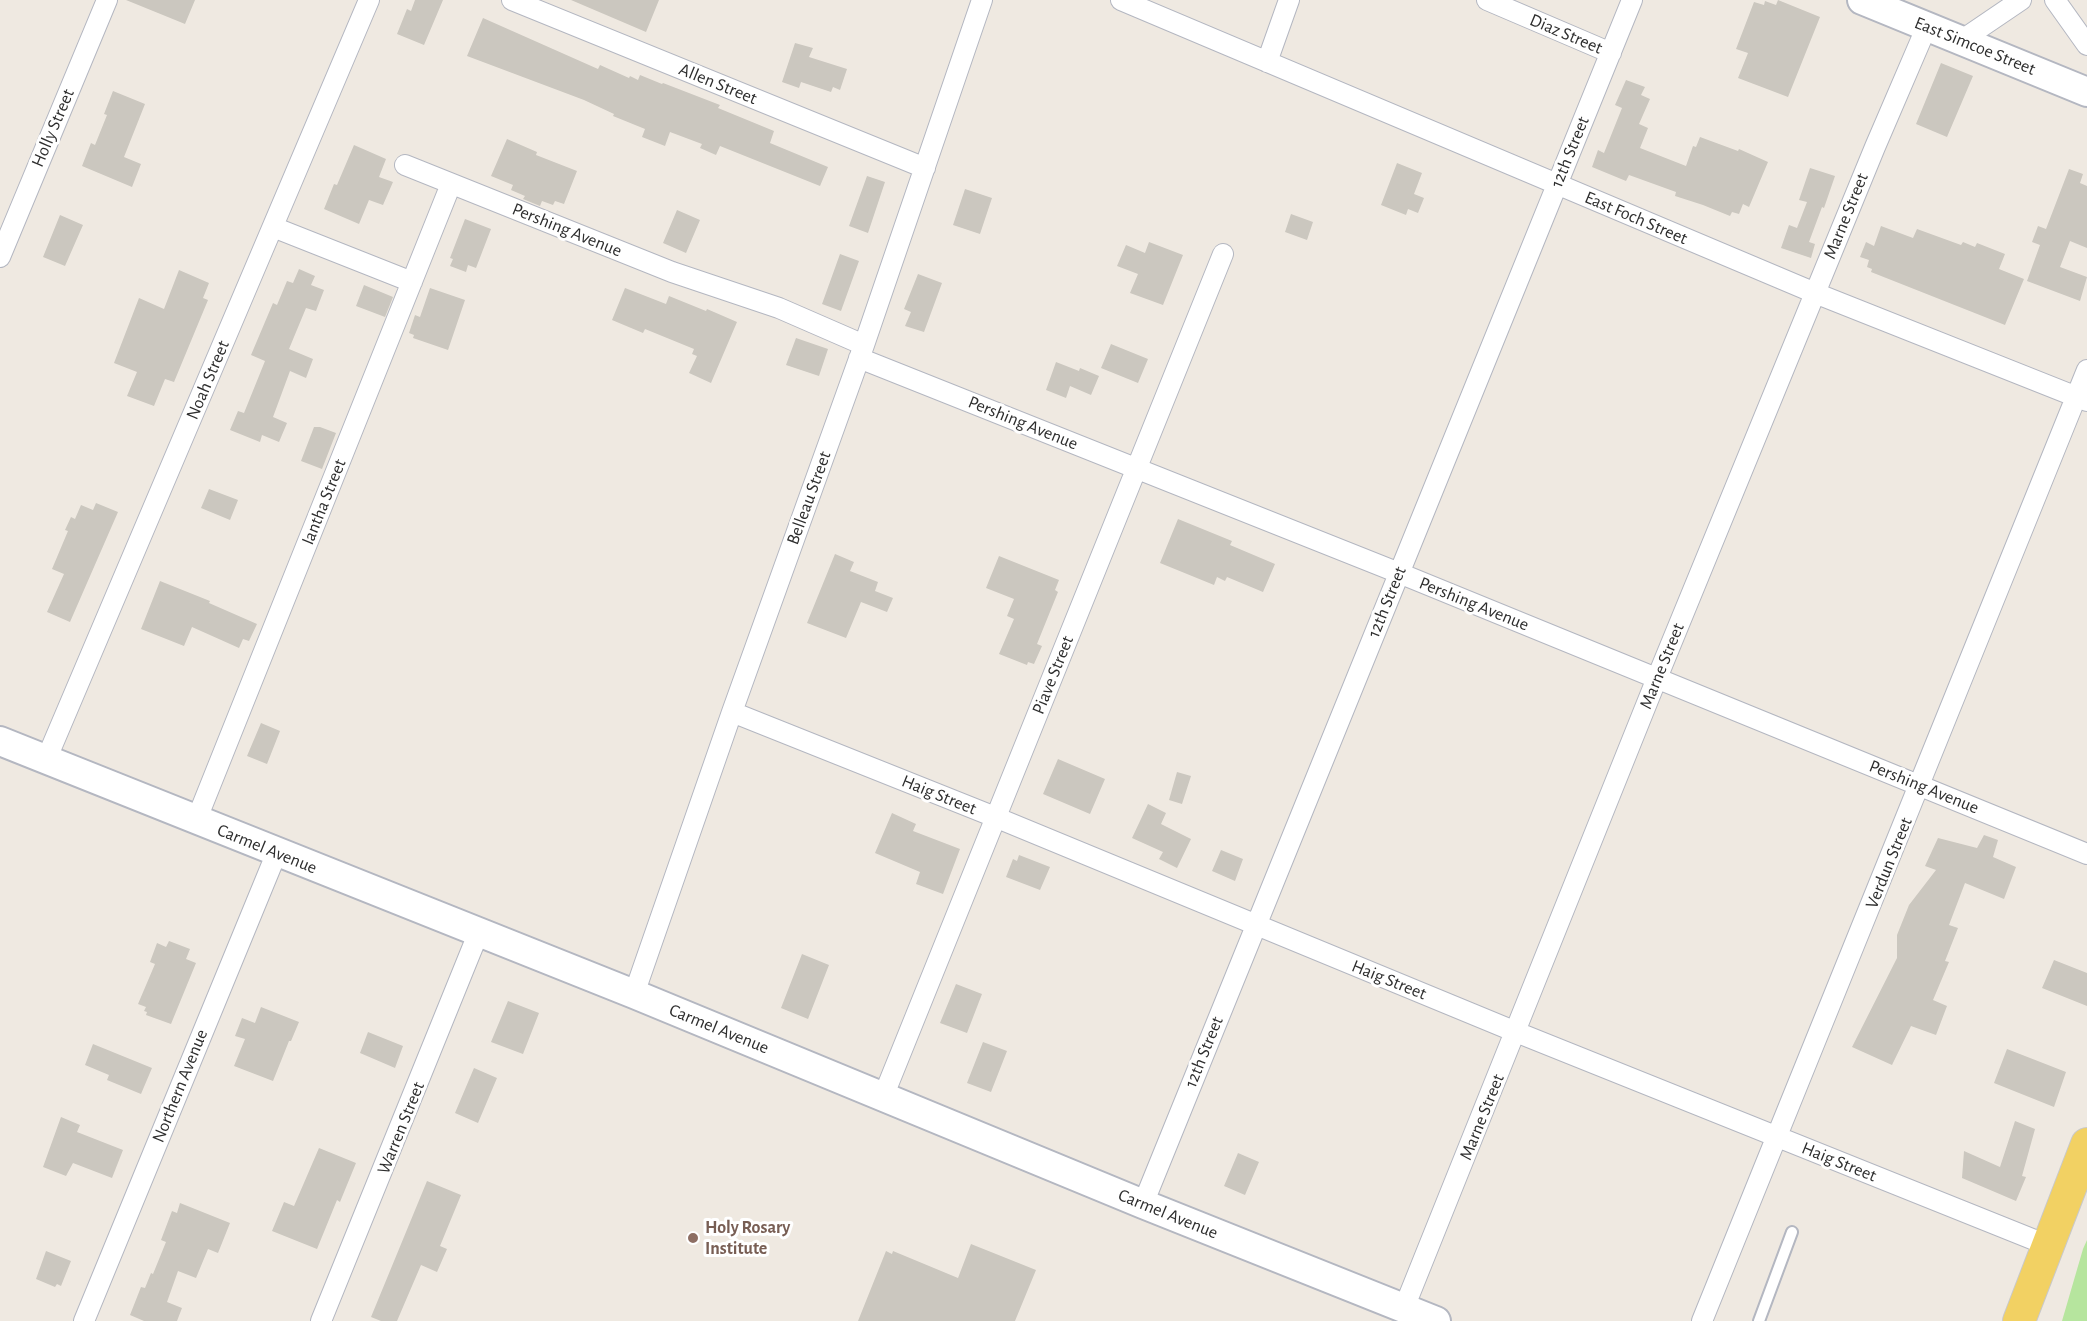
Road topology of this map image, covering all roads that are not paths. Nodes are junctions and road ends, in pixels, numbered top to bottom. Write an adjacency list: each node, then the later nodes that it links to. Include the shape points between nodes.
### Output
1 (107, 0): 24 (street, Holly Street)
2 (369, 0): 22 (street, Noah Street)
3 (512, 0): 19 (street, Allen Street)
4 (982, 0): 19 (street, Belleau Street)
5 (1121, 0): 16 (street, East Foch Street)
6 (1289, 0): 16 (street)
7 (1487, 0): 15 (street, Diaz Street)
8 (1632, 0): 15 (street, 12th Street)
9 (1862, 0): 12 (main road, East Simcoe Street)
10 (2021, 0): 13 (street)
11 (2055, 0): 14 (street)
12 (1927, 26): 13 (main road, East Simcoe Street); 26 (street, Marne Street)
13 (1962, 40): 17 (main road, East Simcoe Street)
14 (2087, 45)
15 (1611, 53): 21 (street, 12th Street)
16 (1267, 62): 21 (street, East Foch Street)
17 (2087, 92)
18 (405, 165): 20 (street, Pershing Avenue)
19 (925, 168): 27 (street, Belleau Street)
20 (451, 184): 25 (street, Iantha Street); 27 (street, Pershing Avenue, via 672,272 779,308)
21 (1556, 185): 26 (street, East Foch Street); 31 (street, 12th Street)
22 (273, 227): 25 (street); 35 (street, Noah Street)
23 (1223, 254): 30 (street, Piave Street)
24 (0, 257)
25 (412, 282): 38 (street, Iantha Street)
26 (1815, 293): 29 (street, East Foch Street); 32 (street, Marne Street)
27 (862, 351): 30 (street, Pershing Avenue); 33 (street, Belleau Street)
28 (2087, 370): 29 (street, Verdun Street)
29 (2082, 399): 36 (street, Verdun Street)
30 (1136, 468): 31 (street, Pershing Avenue); 37 (street, Piave Street)
31 (1399, 573): 32 (street, Pershing Avenue); 41 (street, 12th Street)
32 (1657, 678): 36 (street, Pershing Avenue); 44 (street, Marne Street)
33 (732, 712): 37 (street, Haig Street); 43 (street, Belleau Street)
34 (0, 741): 35 (main road, Carmel Avenue)
35 (46, 760): 38 (main road, Carmel Avenue)
36 (1921, 785): 40 (street, Pershing Avenue); 46 (street, Verdun Street)
37 (996, 817): 41 (street, Haig Street); 45 (street, Piave Street)
38 (196, 820): 39 (main road, Carmel Avenue)
39 (277, 852): 42 (main road, Carmel Avenue); 52 (street, Northern Avenue)
40 (2087, 854)
41 (1256, 926): 44 (street, Haig Street); 48 (street, 12th Street)
42 (478, 934): 43 (main road, Carmel Avenue); 53 (street, Warren Street)
43 (634, 994): 45 (main road, Carmel Avenue)
44 (1516, 1032): 46 (street, Haig Street); 51 (street, Marne Street)
45 (883, 1097): 48 (main road, Carmel Avenue)
46 (1776, 1137): 50 (street, Haig Street); 55 (street, Verdun Street)
47 (2087, 1144): 50 (main road)
48 (1143, 1204): 51 (main road, Carmel Avenue)
49 (1792, 1232): 56 (lane)
50 (2047, 1245): 57 (main road)
51 (1404, 1308): 54 (main road, Carmel Avenue)
52 (84, 1321)
53 (321, 1321)
54 (1436, 1321)
55 (1702, 1321)
56 (1759, 1321)
57 (2019, 1321)

